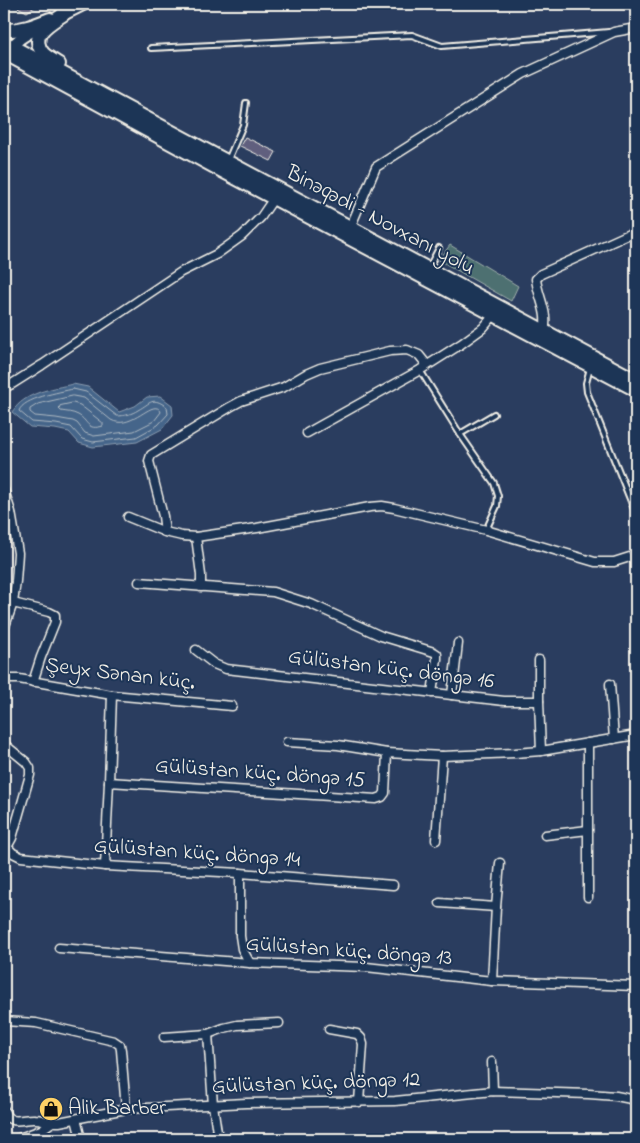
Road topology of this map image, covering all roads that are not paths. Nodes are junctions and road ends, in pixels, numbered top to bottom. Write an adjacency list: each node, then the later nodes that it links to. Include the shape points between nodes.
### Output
1 (55, 4): 3 (lane)
2 (85, 4): 3 (street)
3 (64, 14): 5 (main road, via 26,28); 8 (street); 9 (main road, via 42,31 39,44 42,51)
4 (636, 28): 6 (street)
5 (4, 30)
6 (614, 32): 7 (lane, via 442,46 412,35); 13 (street, via 522,74 376,167)
7 (151, 48)
8 (6, 49): 9 (main road); 12 (main road)
9 (106, 97): 11 (main road, Binəqədi - Novxanı yolu)
10 (246, 103): 11 (lane, via 243,125)
11 (227, 162): 13 (main road, Binəqədi - Novxanı yolu)
12 (274, 198): 17 (main road); 23 (street, via 242,236 217,254 181,272)
13 (350, 228): 16 (main road, Binəqədi - Novxanı yolu)
14 (636, 231): 18 (street, via 536,279 545,315)
15 (439, 248): 16 (lane)
16 (428, 269): 18 (main road, Binəqədi - Novxanı yolu)
17 (494, 315): 19 (street, via 484,328); 20 (main road)
18 (544, 331): 22 (main road, Binəqədi - Novxanı yolu)
19 (427, 365): 21 (street); 33 (street, via 419,355 398,350 320,368 284,387 235,404 151,455 149,461)
20 (591, 366): 24 (main road); 30 (lane, via 587,392)
21 (420, 370): 26 (street); 27 (lane)
22 (634, 377)
23 (4, 388)
24 (636, 390)
25 (494, 414): 27 (lane)
26 (307, 433)
27 (460, 434): 32 (lane, via 494,483 498,496)
28 (4, 490): 29 (street)
29 (6, 506): 38 (street, via 18,553)
30 (636, 514)
31 (128, 517): 33 (street)
32 (486, 530): 34 (street, via 382,506); 35 (street, via 595,562 614,562)
33 (165, 532): 34 (street)
34 (196, 538): 37 (street)
35 (636, 555)
36 (139, 582): 37 (street)
37 (201, 588): 46 (street, via 273,592 311,604 381,636 434,652 437,659)
38 (13, 603): 39 (street); 44 (street, via 55,615)
39 (4, 630)
40 (458, 644): 48 (street)
41 (196, 650): 46 (street, Gülüstan küç. döngə 16, via 226,669)
42 (539, 660): 49 (street)
43 (4, 679): 44 (street, Şeyx Sənan küç.)
44 (33, 682): 47 (street, Şeyx Sənan küç.)
45 (610, 684): 52 (street)
46 (432, 693): 48 (street, Gülüstan küç. döngə 16)
47 (112, 695): 50 (street, Şeyx Sənan küç.); 59 (street)
48 (452, 695): 49 (street, Gülüstan küç. döngə 16)
49 (539, 701): 56 (street)
50 (232, 706)
51 (636, 736): 52 (street, Gülüstan küç. döngə 15)
52 (614, 739): 54 (street, Gülüstan küç. döngə 15)
53 (287, 742): 57 (street)
54 (588, 743): 56 (street, Gülüstan küç. döngə 15); 60 (street)
55 (4, 744): 63 (street, via 30,768 12,838)
56 (541, 751): 58 (street, Gülüstan küç. döngə 15)
57 (387, 752): 58 (street, Gülüstan küç. döngə 15); 59 (street, Gülüstan küç. döngə 15, via 385,793 376,799)
58 (442, 756): 62 (street)
59 (109, 782): 65 (street)
60 (588, 830): 61 (street); 68 (street)
61 (545, 835)
62 (436, 840)
63 (5, 846): 65 (street, Gülüstan küç. döngə 14, via 21,857)
64 (500, 863): 70 (street)
65 (105, 866): 66 (street, Gülüstan küç. döngə 14)
66 (240, 873): 67 (street, Gülüstan küç. döngə 14); 72 (street, via 240,936 242,950)
67 (393, 886)
68 (588, 897)
69 (440, 903): 70 (street)
70 (496, 907): 73 (street)
71 (59, 948): 72 (street, Gülüstan küç. döngə 13)
72 (250, 963): 73 (street, Gülüstan küç. döngə 13, via 366,967)
73 (492, 981): 74 (street, Gülüstan küç. döngə 13)
74 (636, 986)
75 (4, 1021): 85 (street, via 36,1023 120,1045)
76 (278, 1023): 78 (street, via 237,1025)
77 (329, 1029): 83 (street, via 358,1034 361,1038)
78 (208, 1034): 79 (street); 84 (street)
79 (164, 1037)
80 (492, 1062): 81 (street)
81 (493, 1091): 82 (street, Gülüstan küç. döngə 12, via 589,1094); 83 (street, Gülüstan küç. döngə 12, via 395,1102)
82 (636, 1100)
83 (359, 1102): 84 (street, Gülüstan küç. döngə 12)
84 (213, 1105): 85 (street, Gülüstan küç. döngə 12); 91 (street)
85 (126, 1109): 87 (street, Gülüstan küç. döngə 12)
86 (4, 1110): 88 (street, Gülüstan küç. döngə 12, via 10,1120 37,1119)
87 (76, 1119): 88 (street, Gülüstan küç. döngə 12); 90 (street)
88 (50, 1123): 89 (street, via 42,1130)
89 (18, 1139)
90 (80, 1139)
91 (218, 1139)

